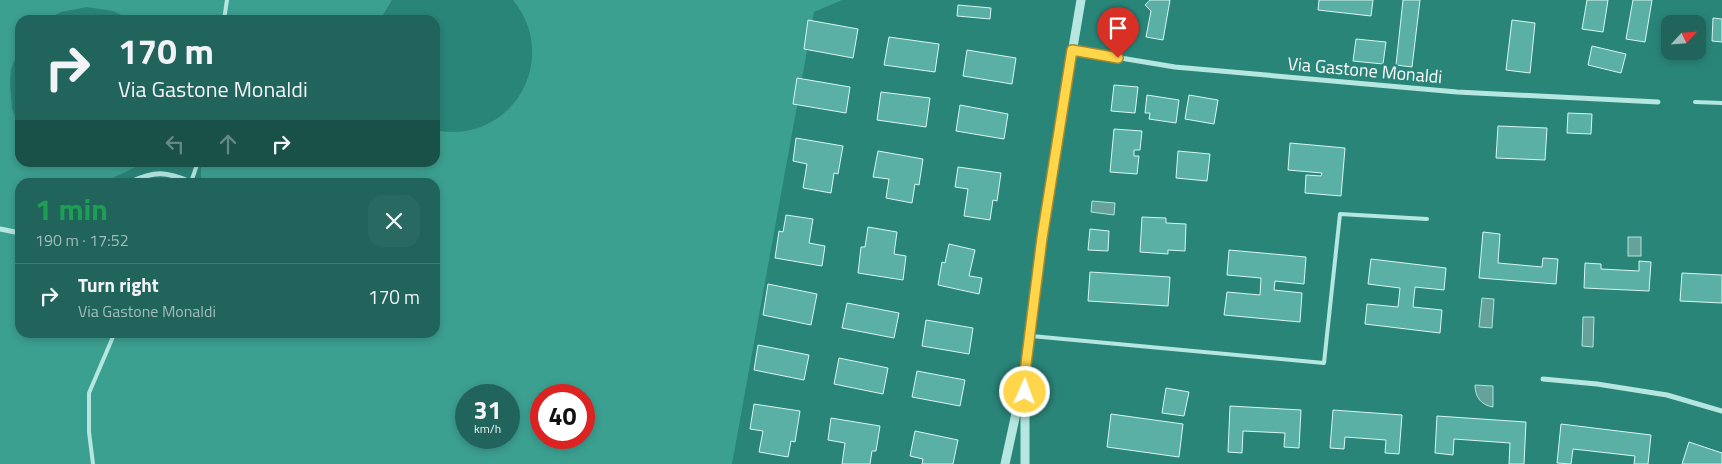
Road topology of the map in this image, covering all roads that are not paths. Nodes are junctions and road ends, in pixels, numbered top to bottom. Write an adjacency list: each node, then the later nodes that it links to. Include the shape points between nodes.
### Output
1 (227, 0): 3 (lane)
2 (1081, 0): 4 (street)
3 (225, 15)
4 (1072, 50): 5 (street, Via Gastone Monaldi, via 1175,67 1457,92); 13 (street)
5 (1658, 102)
6 (1695, 102): 7 (lane)
7 (1722, 104)
8 (141, 178): 9 (street, via 157,173)
9 (182, 178)
10 (1427, 219): 13 (lane, via 1340,214 1324,363)
11 (0, 229): 12 (street)
12 (15, 233)
13 (1030, 336): 15 (street)
14 (112, 338): 18 (lane, via 89,393)
15 (1025, 372): 19 (street); 20 (street)
16 (1543, 379): 17 (street, via 1667,395)
17 (1722, 412)
18 (93, 464)
19 (1004, 464)
20 (1025, 464)

